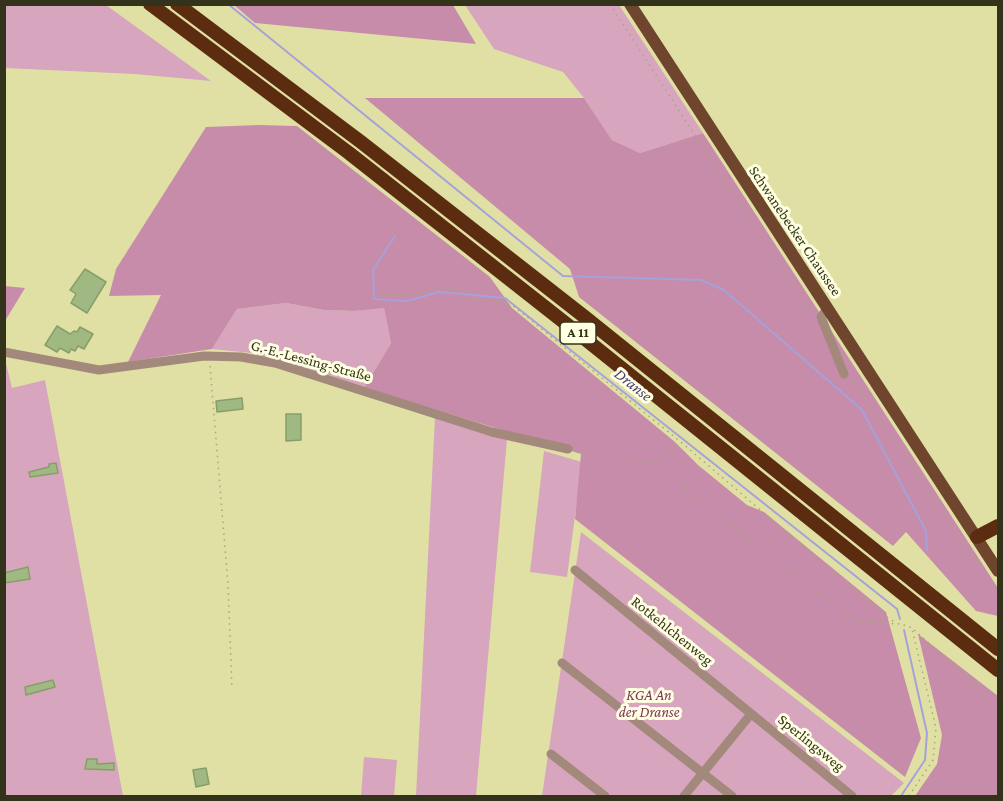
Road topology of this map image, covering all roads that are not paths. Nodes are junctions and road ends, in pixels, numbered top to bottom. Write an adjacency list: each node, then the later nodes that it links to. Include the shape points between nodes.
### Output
1 (150, 4): 16 (highway, A 11, via 349,153)
2 (177, 4): 12 (highway, A 11, via 586,318)
3 (630, 4): 4 (main road, Schwanebecker Chaussee)
4 (828, 307): 6 (street, via 821,317); 9 (main road, Schwanebecker Chaussee)
5 (4, 352): 7 (street, G.-E.-Lessing-Straße, via 99,370 209,356 241,357 274,363 492,432)
6 (842, 369)
7 (568, 449)
8 (999, 526): 9 (highway)
9 (978, 537): 10 (main road, Schwanebecker Chaussee)
10 (996, 567)
11 (575, 570): 17 (street, Rotkehlchenweg)
12 (960, 619): 13 (highway); 14 (highway, A 11)
13 (999, 641)
14 (999, 648)
15 (562, 663): 19 (street)
16 (999, 670)
17 (751, 714): 19 (street); 23 (street, Sperlingsweg)
18 (551, 754): 20 (street)
19 (703, 773): 21 (street); 22 (street)
20 (605, 796)
21 (684, 796)
22 (732, 796)
23 (852, 796)

